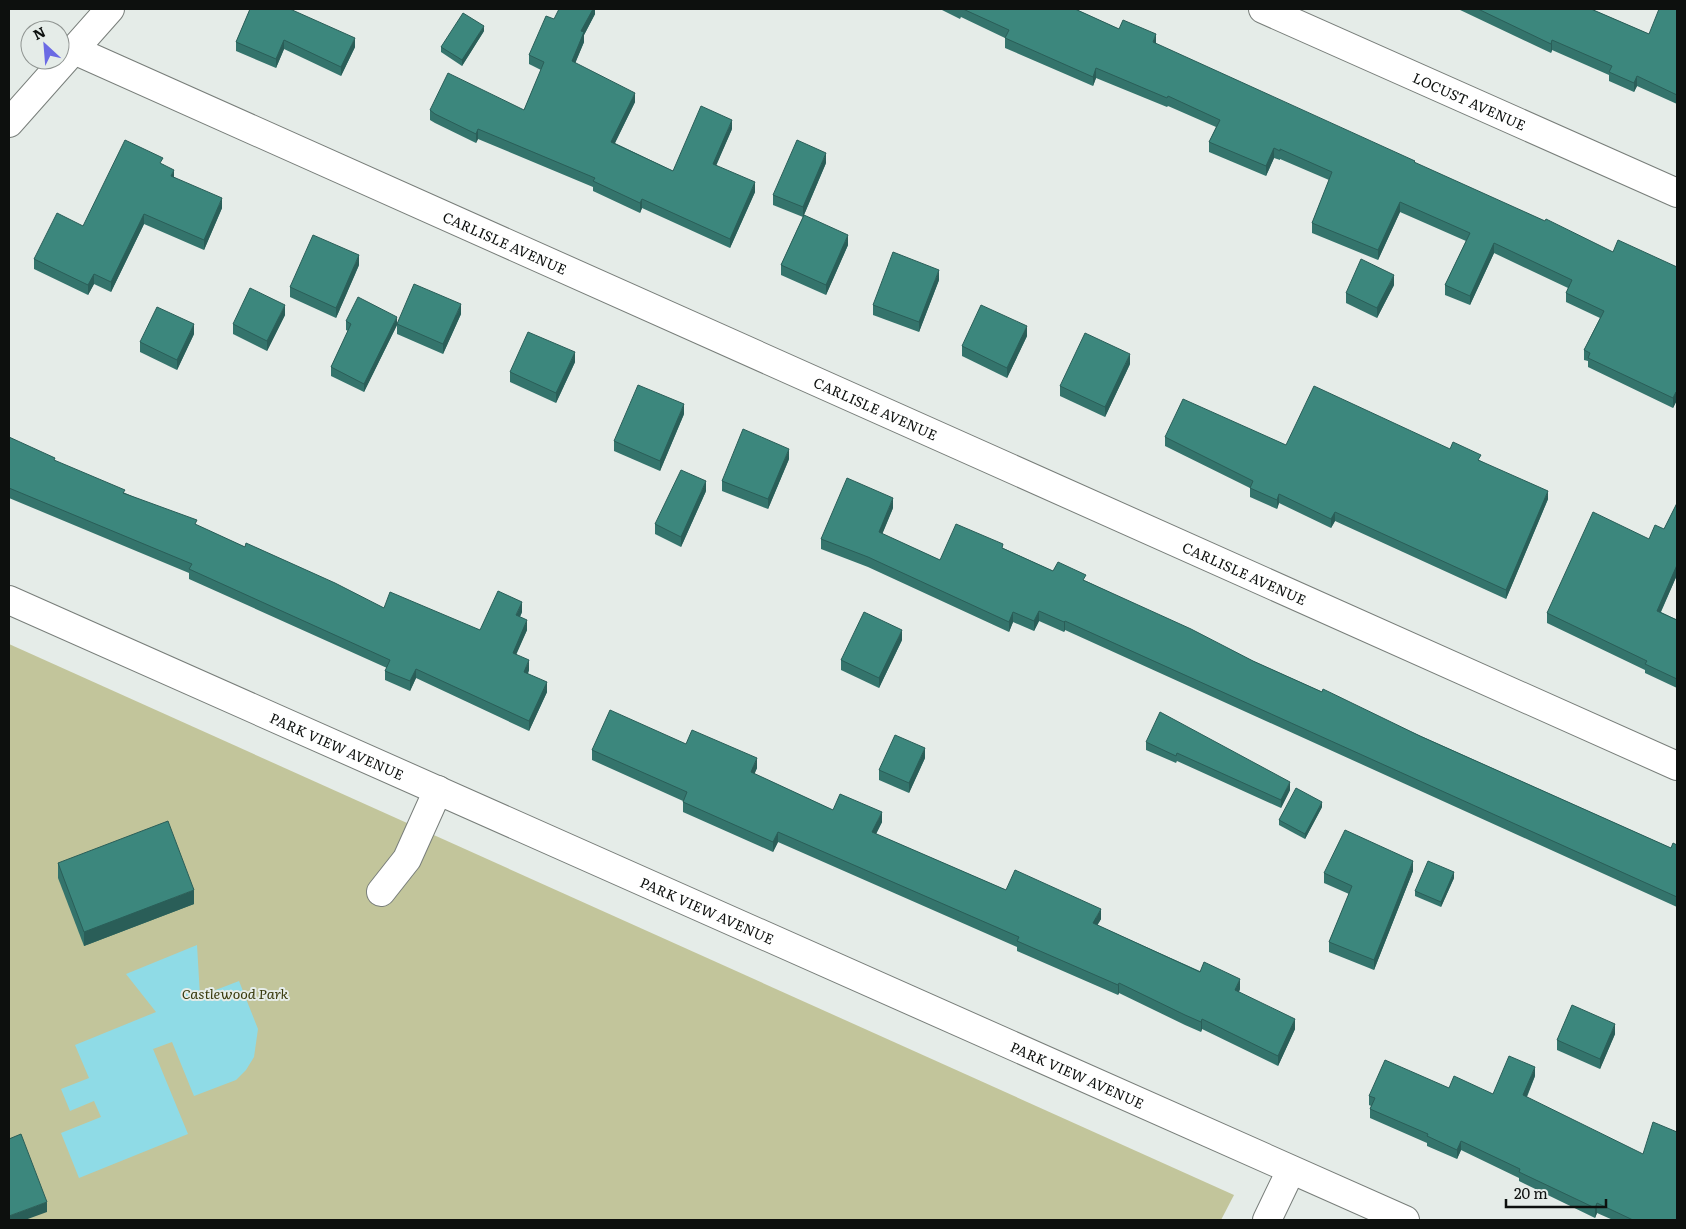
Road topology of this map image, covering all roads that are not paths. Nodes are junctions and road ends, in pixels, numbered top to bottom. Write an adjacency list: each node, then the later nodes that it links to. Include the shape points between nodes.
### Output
1 (107, 9): 3 (street)
2 (1263, 9): 5 (street, LOCUST AVENUE)
3 (74, 50): 4 (street); 7 (street, CARLISLE AVENUE)
4 (9, 123)
5 (1677, 193)
6 (9, 600): 8 (street, PARK VIEW AVENUE)
7 (1677, 766)
8 (438, 790): 9 (street, via 407,859); 10 (street, PARK VIEW AVENUE)
9 (381, 892)
10 (1291, 1170): 11 (street); 12 (street, PARK VIEW AVENUE)
11 (1267, 1220)
12 (1405, 1220)

